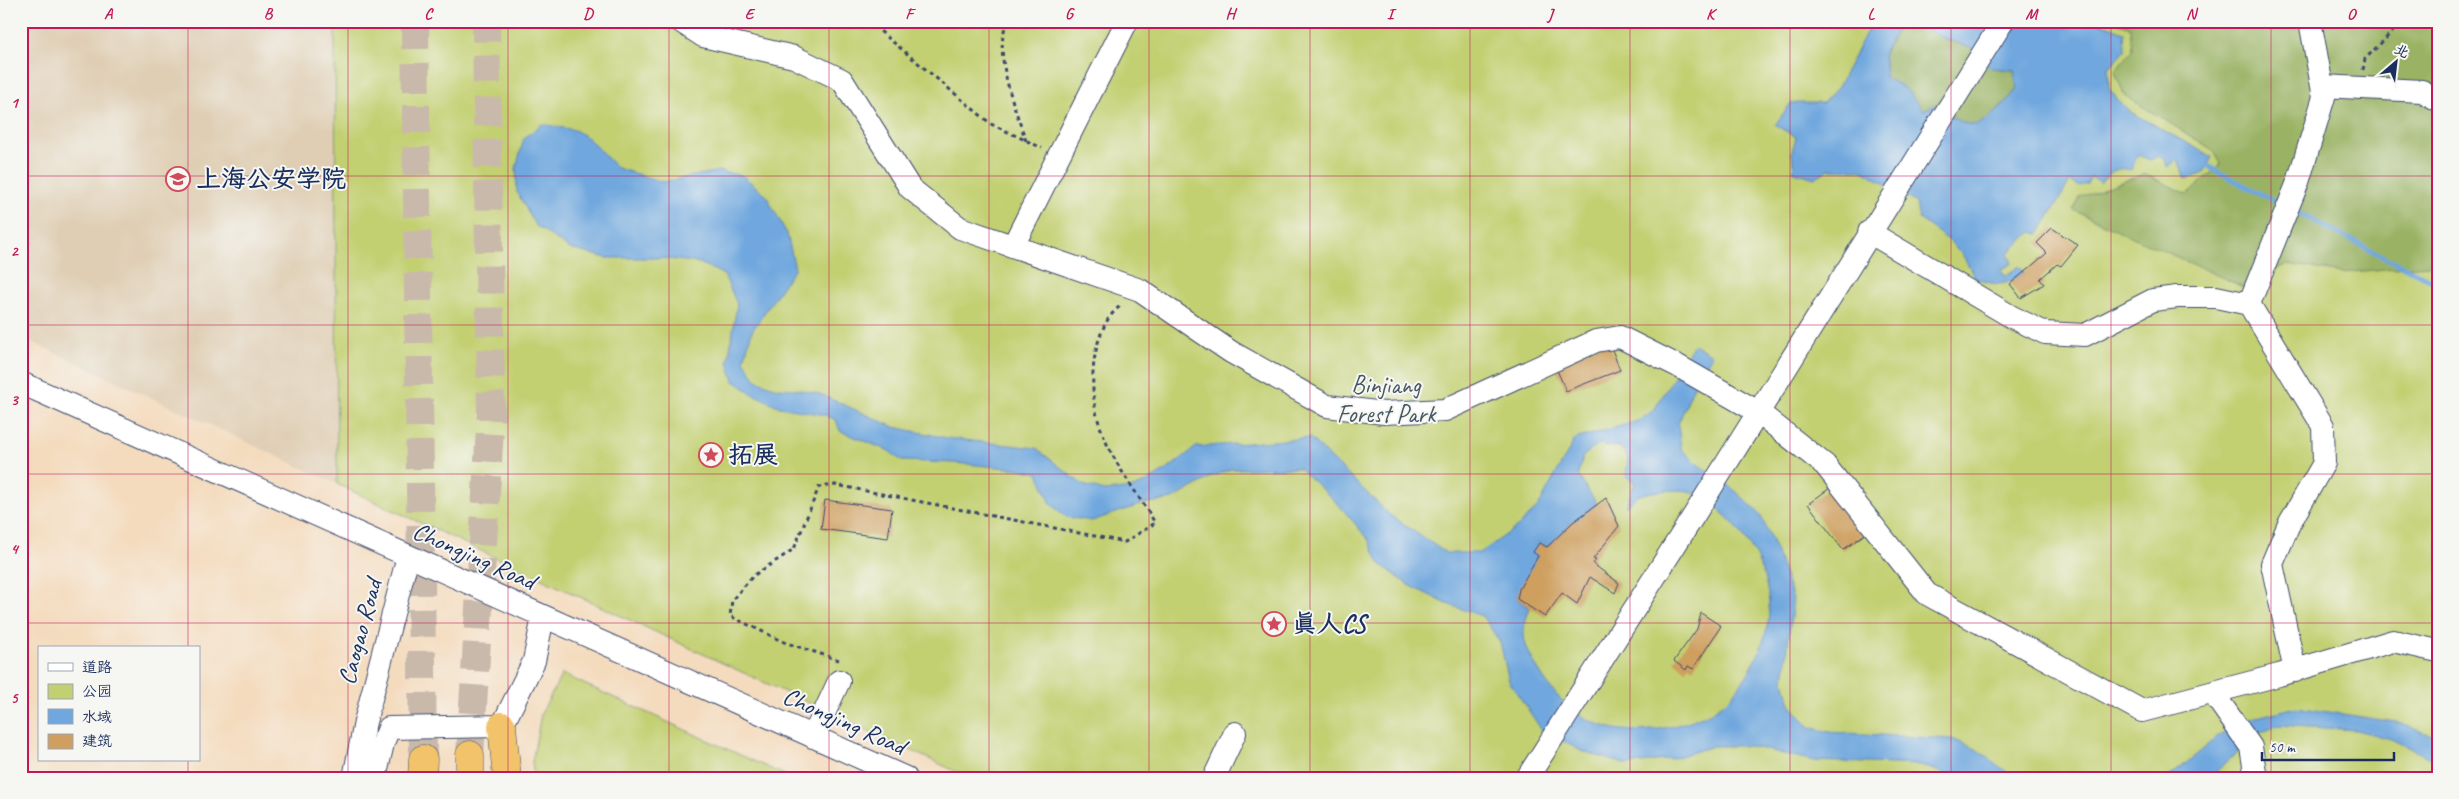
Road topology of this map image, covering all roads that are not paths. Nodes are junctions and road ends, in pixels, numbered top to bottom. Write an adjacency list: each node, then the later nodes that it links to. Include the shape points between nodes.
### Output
1 (680, 21): 8 (street, via 703,36 794,58 842,80 910,188 960,228)
2 (1127, 21): 8 (street)
3 (2003, 21): 7 (street)
4 (2310, 21): 5 (street)
5 (2322, 86): 6 (street, via 2422,91); 9 (street, via 2324,97 2298,182)
6 (2438, 100)
7 (1869, 232): 9 (street, via 2012,317 2045,332 2085,335 2136,308 2161,299 2216,297); 11 (street)
8 (1013, 246): 11 (street, via 1136,289 1231,352 1327,406 1384,413 1445,410 1596,341 1620,337)
9 (2249, 304): 15 (street, via 2324,426 2324,463 2289,524 2272,564)
10 (21, 382): 12 (street, Chongjing Road)
11 (1758, 412): 17 (street, via 1825,465 1927,594 2142,711); 28 (street)
12 (408, 556): 13 (street, Chongjing Road); 18 (street, Caogao Road)
13 (543, 617): 19 (street, via 534,661); 22 (street, Chongjing Road)
14 (2438, 652): 15 (street, via 2393,641)
15 (2295, 671): 17 (street)
16 (843, 672): 22 (street)
17 (2214, 693): 29 (street, via 2251,747)
18 (365, 722): 20 (street, Caogao Road); 23 (street, Caogao Road)
19 (502, 726): 20 (street, Caogao Road); 25 (highway)
20 (389, 728): 24 (street)
21 (1235, 733): 27 (street)
22 (813, 737): 26 (street, Chongjing Road)
23 (354, 778)
24 (375, 778)
25 (506, 778)
26 (906, 778)
27 (1214, 778)
28 (1527, 778)
29 (2256, 778)

